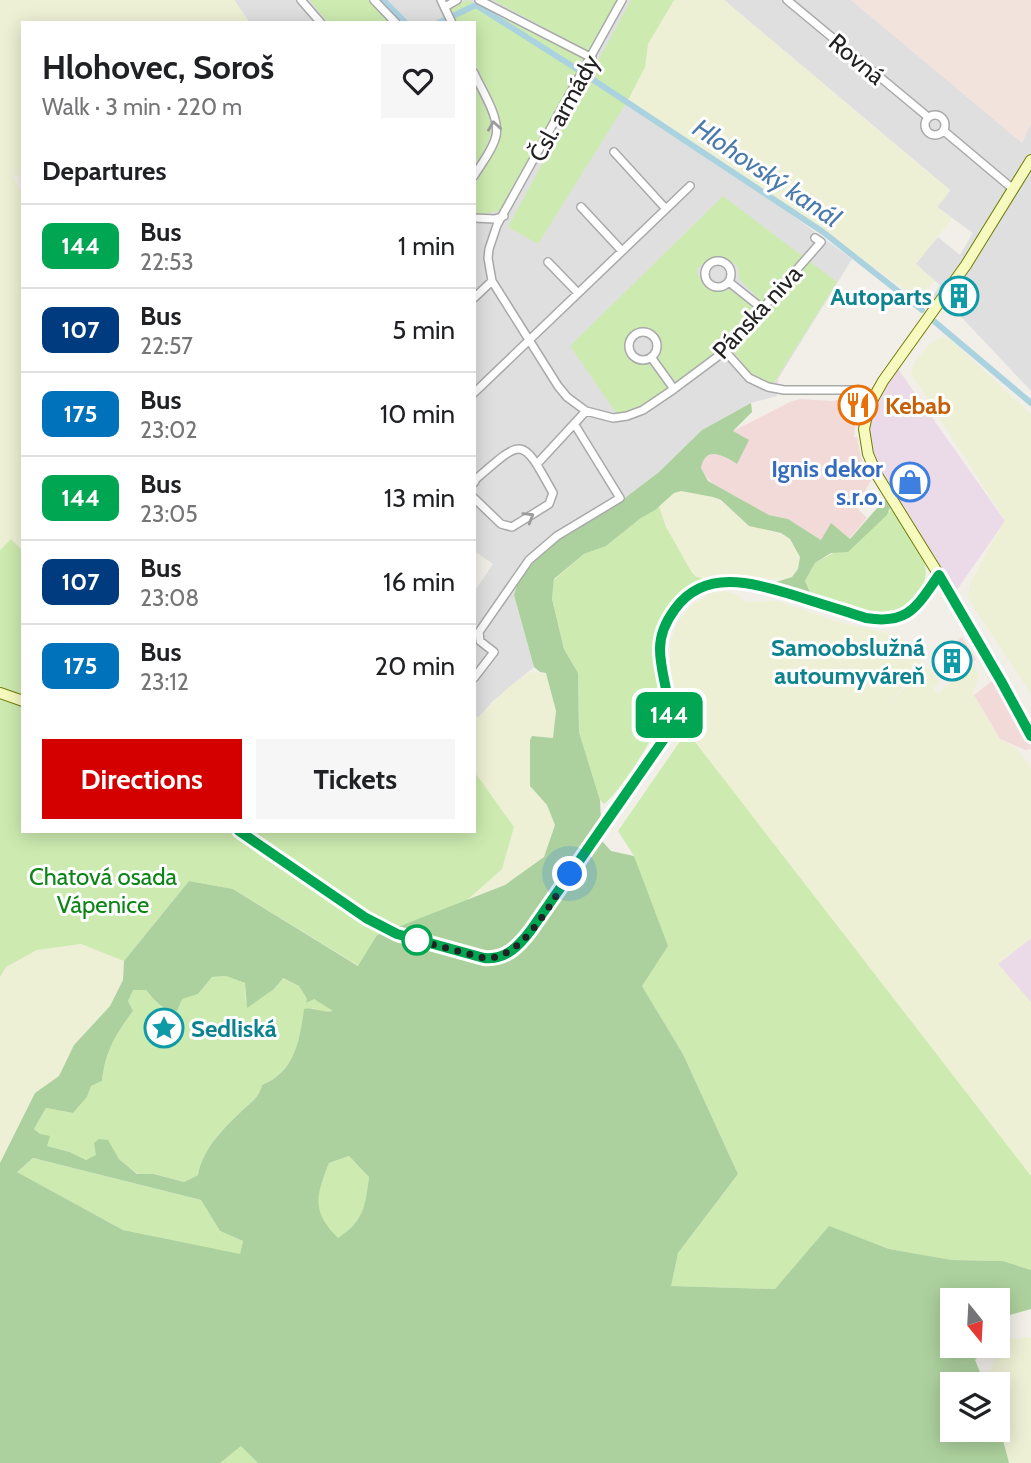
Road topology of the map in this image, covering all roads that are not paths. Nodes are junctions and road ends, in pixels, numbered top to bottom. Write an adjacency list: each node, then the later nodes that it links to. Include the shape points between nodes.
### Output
1 (301, 0): 8 (street)
2 (374, 0): 9 (street)
3 (457, 0): 7 (street)
4 (479, 0): 11 (street)
5 (622, 0): 11 (street, Čsl. armády)
6 (787, 0): 13 (street, Rovná)
7 (443, 3): 10 (street)
8 (319, 21)
9 (394, 21)
10 (451, 21)
11 (592, 58): 22 (street, Čsl. armády)
12 (476, 78): 17 (street, one-way to 12, via 496,134)
13 (928, 117): 14 (street, Rovná, via 941,116); 14 (street, Rovná, via 929,133)
14 (944, 131): 19 (street, Rovná)
15 (614, 152): 21 (street)
16 (1031, 160): 19 (main road)
17 (476, 172)
18 (690, 186): 21 (street)
19 (1013, 189): 39 (main road)
20 (581, 207): 27 (street)
21 (666, 209): 27 (street)
22 (505, 215): 24 (street); 25 (street, Čsl. armády)
23 (476, 218): 24 (street)
24 (483, 220): 25 (street)
25 (493, 236): 29 (street, via 488,258)
26 (815, 238): 33 (street, Pánska niva, via 821,242)
27 (622, 251): 31 (street)
28 (548, 262): 31 (street)
29 (492, 281): 32 (street); 34 (street)
30 (729, 282): 33 (street)
31 (578, 293): 34 (street)
32 (476, 296)
33 (764, 310): 35 (street, Pánska niva)
34 (529, 341): 38 (street); 40 (street, via 566,396)
35 (725, 351): 37 (street, Pánska niva); 39 (street, via 749,378 768,387 854,390)
36 (651, 357): 37 (street)
37 (674, 389): 40 (street, Pánska niva, via 627,416 613,418)
38 (476, 391)
39 (872, 400): 45 (main road, via 864,429 870,460)
40 (586, 411): 41 (street)
41 (575, 425): 42 (street); 46 (street, via 620,498 547,544 519,572 479,632 480,640 494,652)
42 (537, 464): 43 (street, via 527,451 518,448 508,451); 44 (street, one-way to 42, via 500,524 512,527 549,504 553,493)
43 (476, 479)
44 (476, 500)
45 (939, 575): 49 (main road); 50 (main road, via 917,607 893,619 866,618 740,581 705,586 681,602 667,621 660,643 670,706 664,739 531,930 513,951 498,958 475,956 385,929)
46 (476, 675)
47 (0, 693): 48 (main road)
48 (21, 700)
49 (1031, 736)
50 (242, 833)

